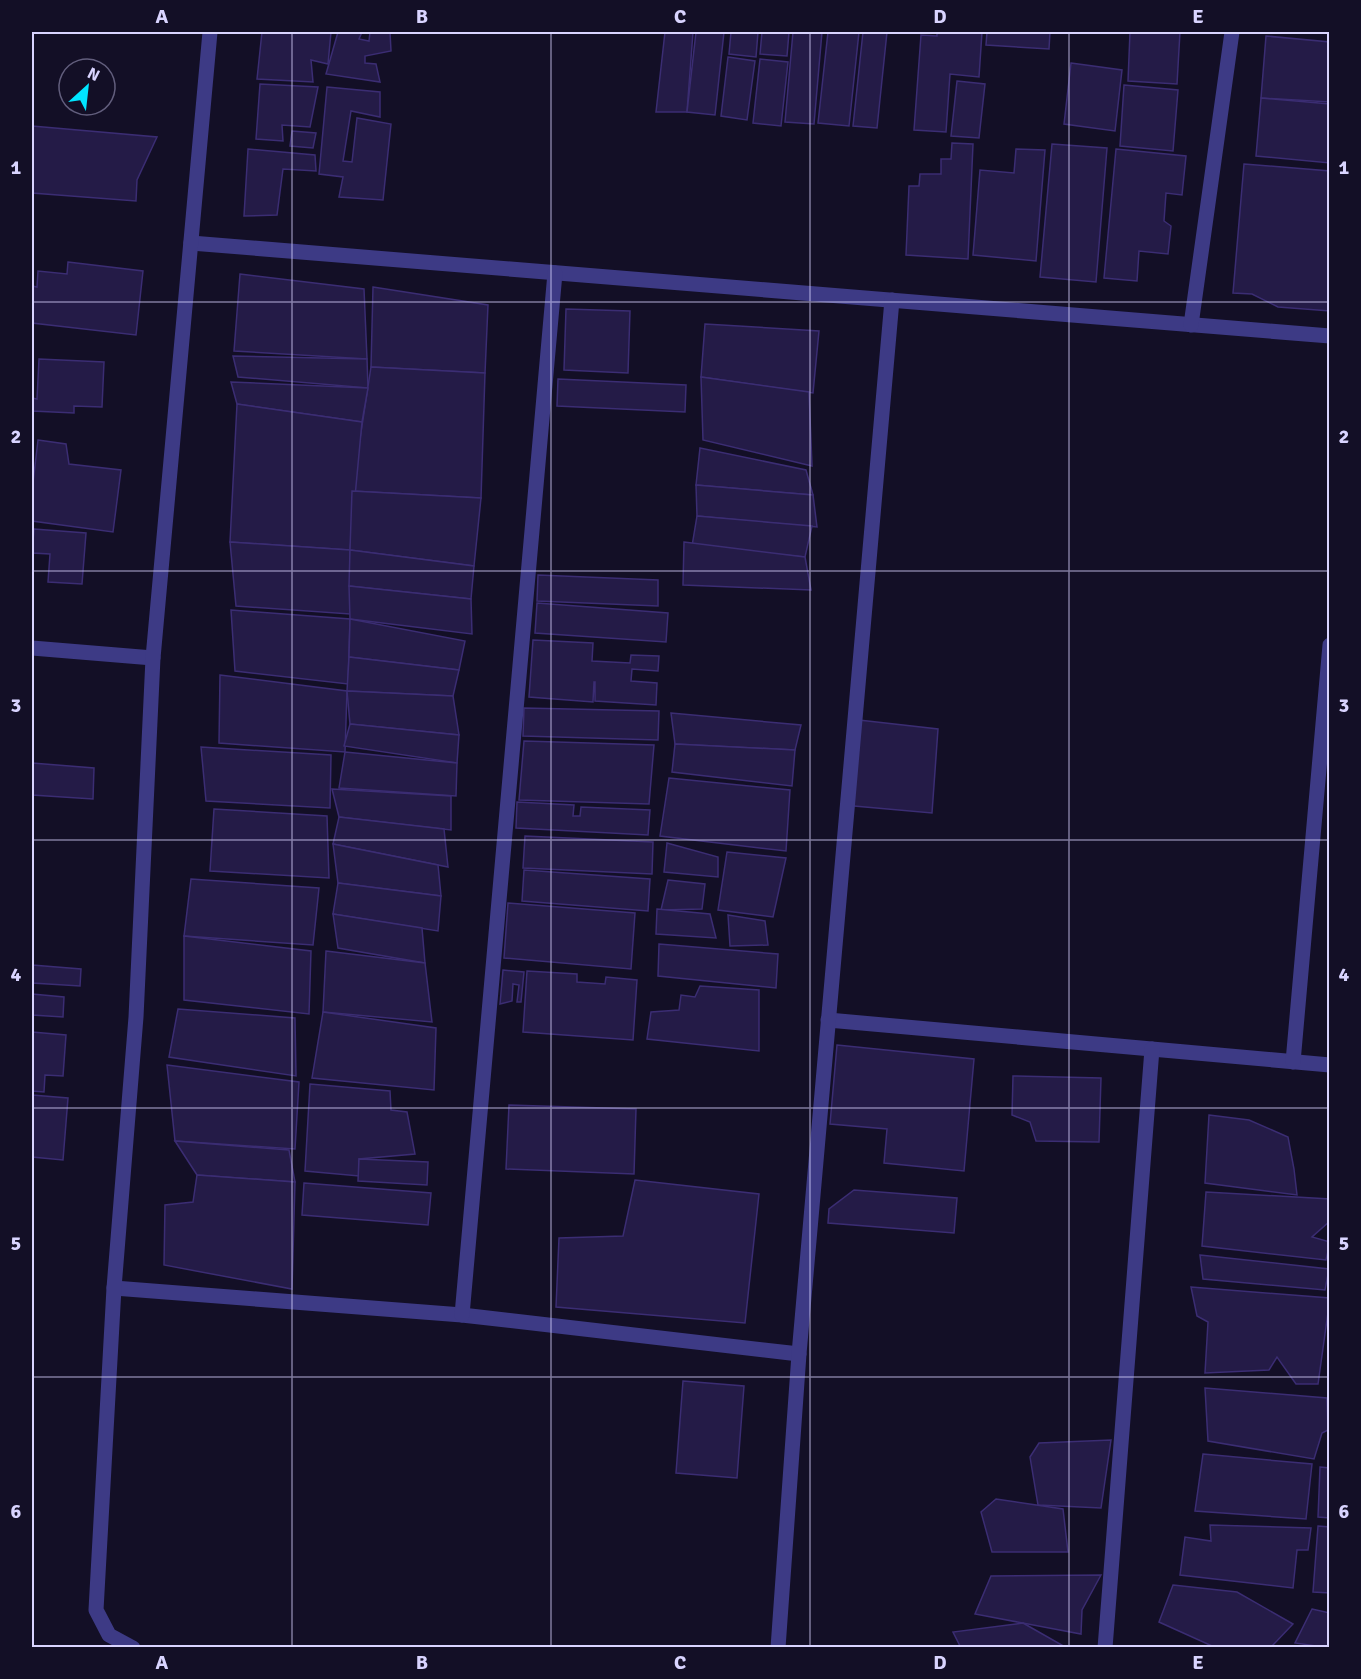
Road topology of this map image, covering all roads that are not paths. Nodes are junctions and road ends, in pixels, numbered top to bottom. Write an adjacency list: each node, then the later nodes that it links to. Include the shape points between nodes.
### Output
1 (210, 32): 3 (street)
2 (1232, 32): 6 (street)
3 (191, 243): 4 (street); 10 (street)
4 (555, 273): 5 (street); 16 (street)
5 (892, 300): 6 (street); 11 (street)
6 (1191, 325): 7 (street)
7 (1329, 336)
8 (1329, 645): 13 (street)
9 (32, 648): 10 (street)
10 (153, 658): 15 (street, via 136,1017)
11 (828, 1020): 12 (street); 17 (street)
12 (1152, 1049): 13 (street); 20 (street)
13 (1293, 1062): 14 (street)
14 (1329, 1065)
15 (114, 1288): 16 (street); 18 (street, via 96,1610 109,1635)
16 (462, 1315): 17 (street)
17 (799, 1354): 19 (street)
18 (134, 1647)
19 (778, 1647)
20 (1105, 1647)

